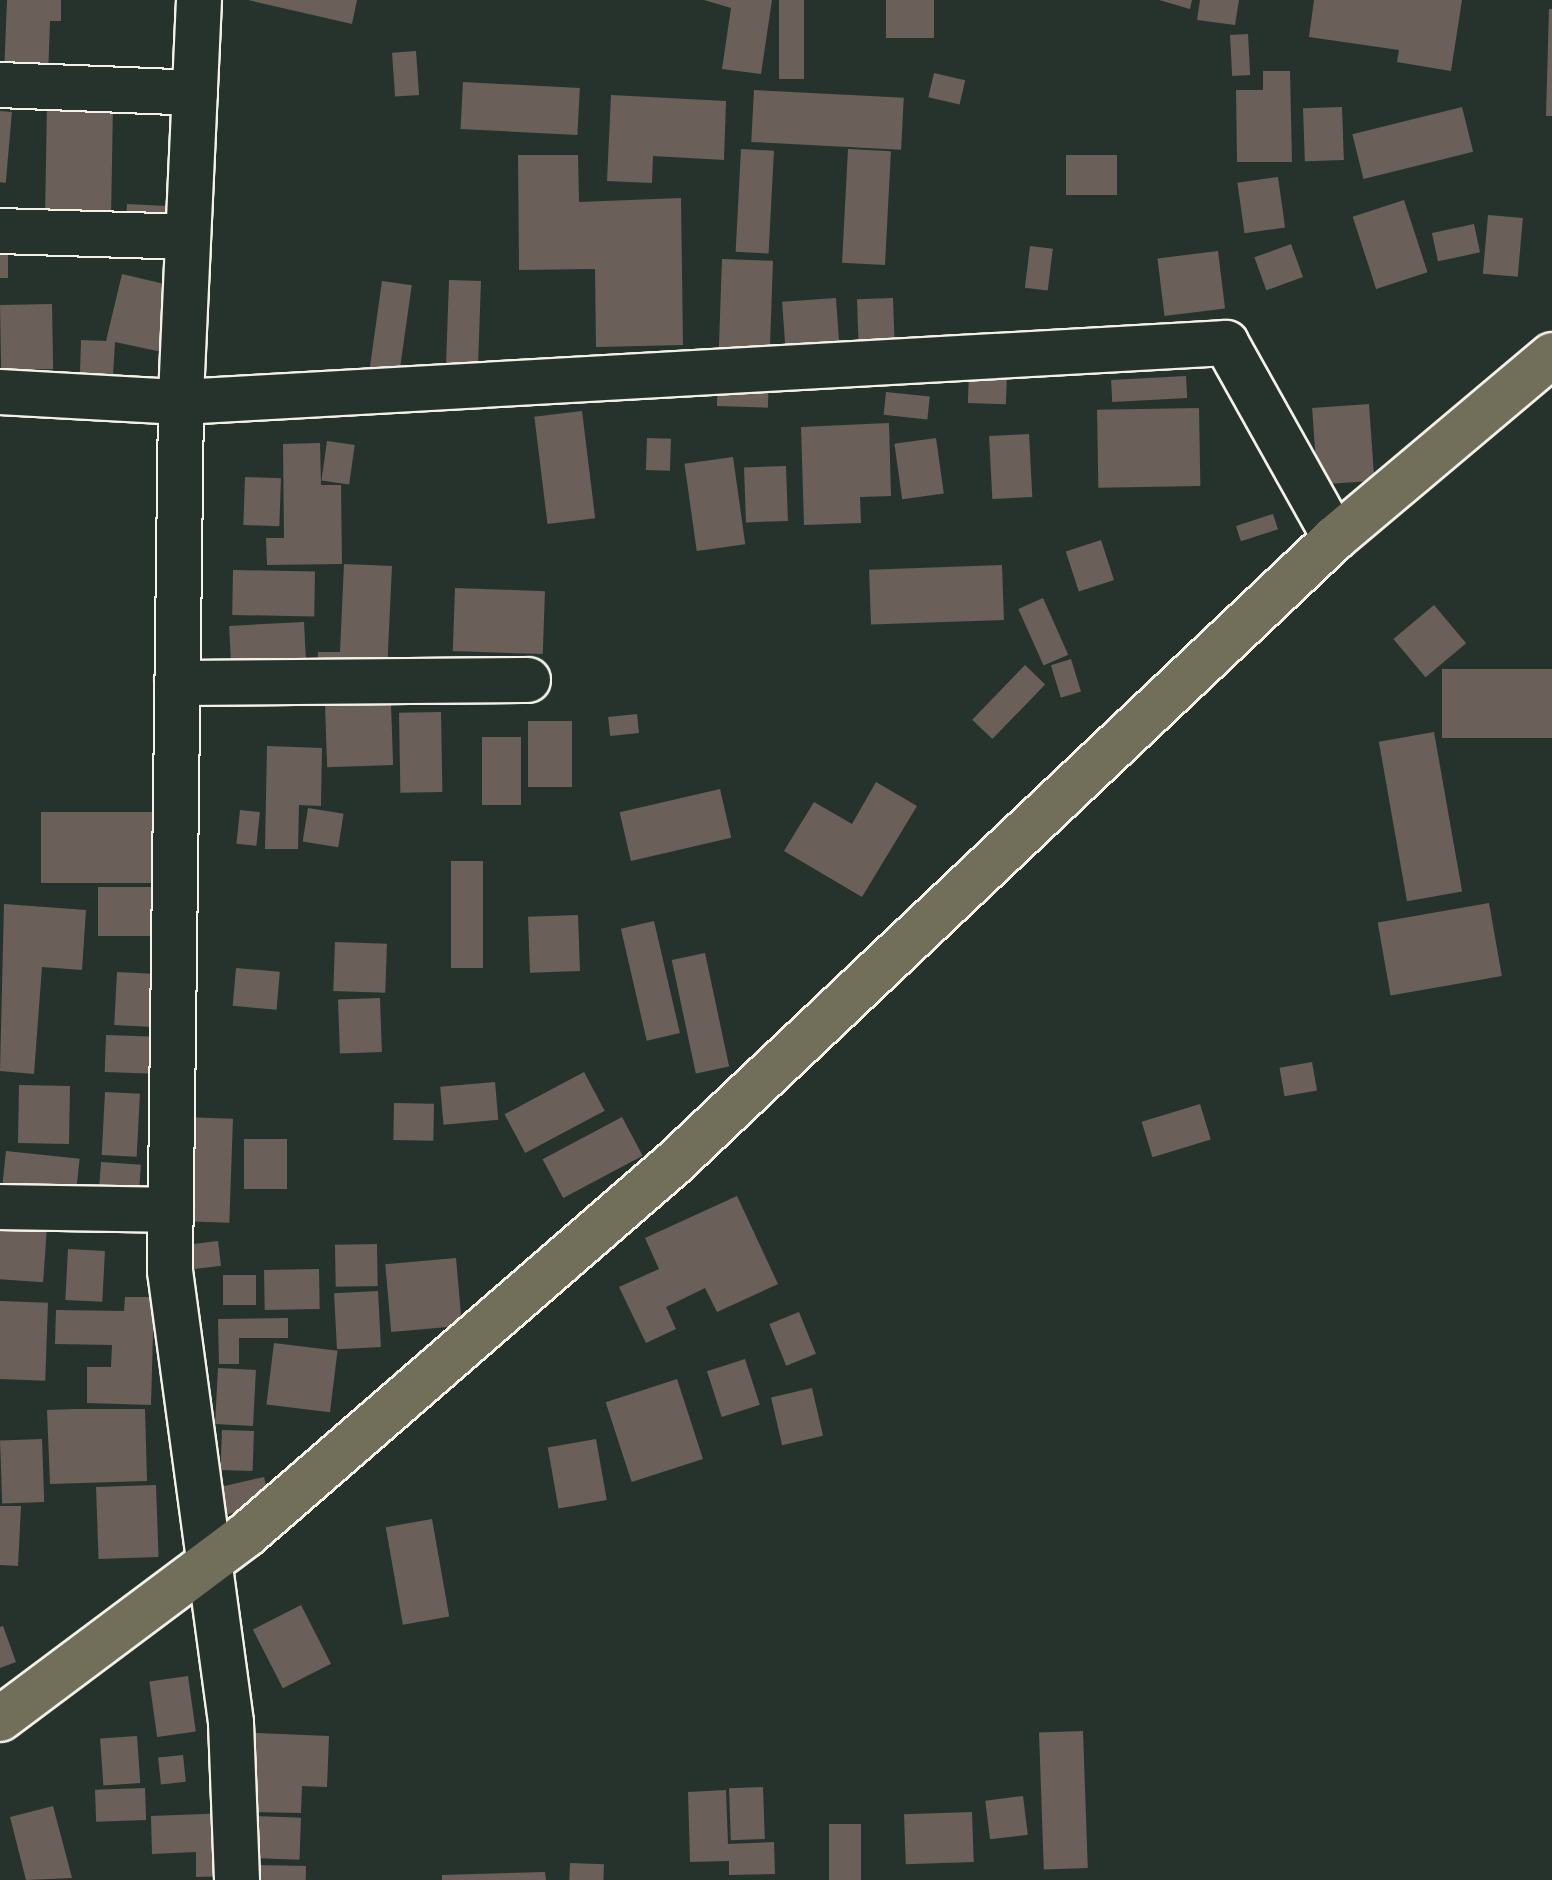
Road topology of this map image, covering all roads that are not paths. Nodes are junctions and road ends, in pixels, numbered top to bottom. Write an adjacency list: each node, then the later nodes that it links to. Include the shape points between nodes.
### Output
1 (199, 0): 3 (street)
2 (0, 85): 3 (street)
3 (195, 93): 5 (street)
4 (0, 231): 5 (street)
5 (188, 237): 8 (street)
6 (1552, 355): 9 (main road)
7 (0, 392): 8 (street)
8 (181, 402): 9 (street, via 1226,343); 11 (street)
9 (1335, 538): 14 (main road, via 673,1164)
10 (528, 680): 11 (street)
11 (177, 683): 13 (street)
12 (0, 1207): 13 (street)
13 (171, 1210): 14 (street, via 170,1271)
14 (207, 1562): 15 (main road); 16 (street, via 231,1723)
15 (0, 1719)
16 (237, 1880)

